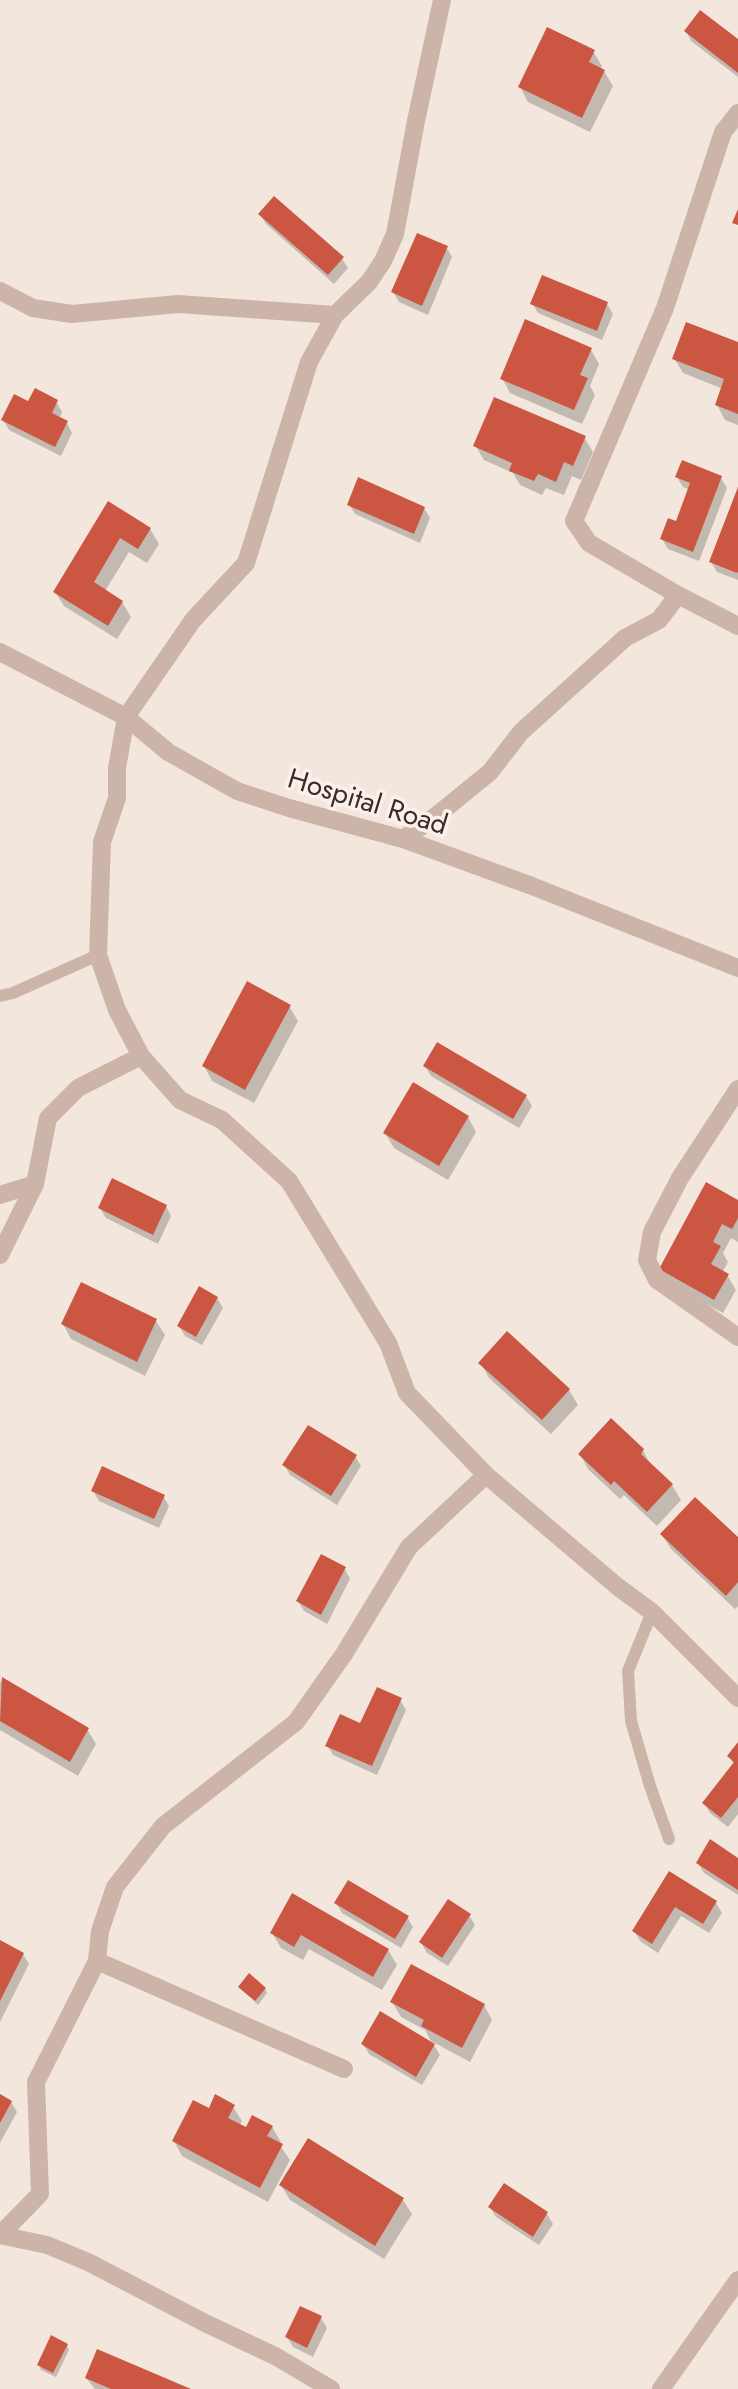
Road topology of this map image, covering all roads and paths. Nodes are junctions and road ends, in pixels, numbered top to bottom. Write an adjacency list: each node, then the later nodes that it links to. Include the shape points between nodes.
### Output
1 (442, 0): 4 (street, via 395,234 369,282)
2 (738, 113): 5 (street, via 723,132 665,307 574,521 589,543)
3 (0, 291): 4 (street, via 33,308 72,314 178,304)
4 (335, 315): 8 (street, via 309,362 246,563 193,620)
5 (678, 594): 6 (street); 9 (street, via 659,620 625,638 521,732 490,772)
6 (738, 626)
7 (0, 652): 8 (street, Hospital Road)
8 (126, 718): 9 (street, Hospital Road, via 168,752 237,791); 10 (street, via 117,798 102,842)
9 (403, 839): 11 (street, Hospital Road)
10 (98, 955): 12 (lane); 13 (street, via 117,1010)
11 (738, 968)
12 (0, 996)
13 (141, 1056): 15 (street, via 78,1088 48,1118); 19 (street, via 180,1100 222,1120 289,1181 388,1343 407,1393)
14 (738, 1089): 18 (street, via 680,1178 652,1232 647,1260 657,1280)
15 (35, 1184): 16 (street); 17 (street)
16 (0, 1195)
17 (0, 1255)
18 (738, 1337)
19 (486, 1475): 20 (street); 23 (street, via 410,1547 296,1723 163,1826 115,1887 100,1931)
20 (652, 1612): 21 (street); 22 (lane, via 628,1671 631,1721)
21 (738, 1698)
22 (668, 1839)
23 (97, 1961): 24 (street); 26 (street, via 36,2082 40,2193 0,2235 47,2245 88,2262)
24 (344, 2069)
25 (738, 2280): 27 (street)
26 (331, 2389)
27 (660, 2389)

